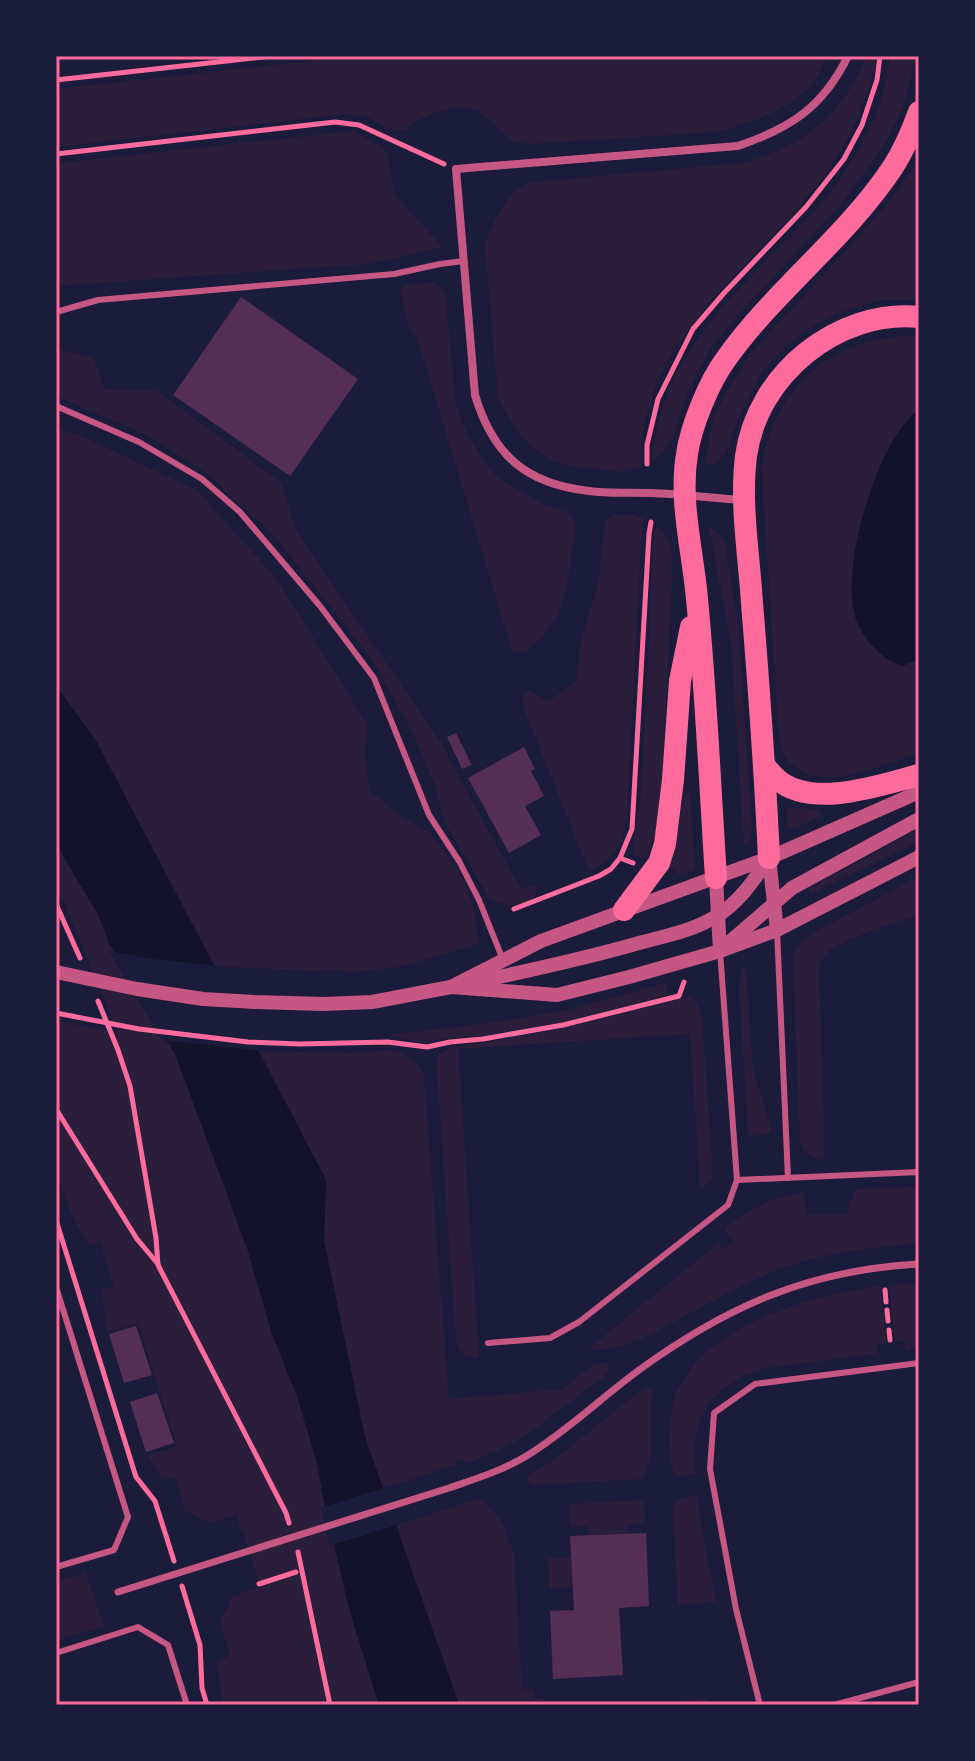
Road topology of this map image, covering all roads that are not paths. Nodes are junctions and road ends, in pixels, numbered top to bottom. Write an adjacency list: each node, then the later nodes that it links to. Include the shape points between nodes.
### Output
1 (848, 56): 3 (street, via 814,106 791,123 738,146 456,169)
2 (919, 112): 7 (highway, via 899,156 871,196 723,362 701,406 687,454)
3 (464, 261): 4 (lane, via 394,274 98,300); 7 (street, via 475,395 492,437 506,455 553,484)
4 (56, 312)
5 (919, 317): 8 (highway, via 859,322 789,367 754,428)
6 (56, 406): 22 (lane, via 139,442 202,479 240,512 320,606 374,678 429,815 473,887)
7 (685, 495): 8 (street); 9 (highway)
8 (745, 500): 10 (highway)
9 (697, 598): 16 (highway); 18 (highway, via 680,681 665,844 659,863)
10 (765, 766): 11 (highway, via 779,782 802,792 827,794); 15 (highway)
11 (919, 775)
12 (919, 792): 15 (street)
13 (919, 819): 17 (street)
14 (919, 857): 20 (street)
15 (769, 858): 16 (street); 17 (street); 19 (street)
16 (716, 878): 18 (street); 19 (street)
17 (774, 903): 20 (street); 21 (street)
18 (624, 910): 22 (street)
19 (718, 916): 21 (street); 24 (street, via 578,960)
20 (777, 930): 21 (street); 26 (lane)
21 (720, 951): 24 (street, via 557,995); 27 (lane)
22 (503, 960): 24 (street)
23 (56, 972): 24 (street, via 203,999 323,1004 372,1002)
24 (451, 987)
25 (919, 1172): 26 (lane)
26 (788, 1178): 27 (lane)
27 (737, 1180): 30 (lane, via 728,1205 579,1322 550,1338)
28 (919, 1264): 33 (street, via 883,1266 789,1287 730,1312 647,1364 549,1441 494,1472)
29 (56, 1287): 32 (lane, via 128,1517 114,1550)
30 (488, 1343)
31 (919, 1363): 38 (lane, via 755,1384 714,1413 710,1469)
32 (56, 1567)
33 (118, 1592)
34 (56, 1653): 37 (lane, via 138,1627 168,1645)
35 (919, 1682): 36 (lane)
36 (852, 1702): 39 (lane)
37 (187, 1705)
38 (760, 1705)
39 (834, 1705)

